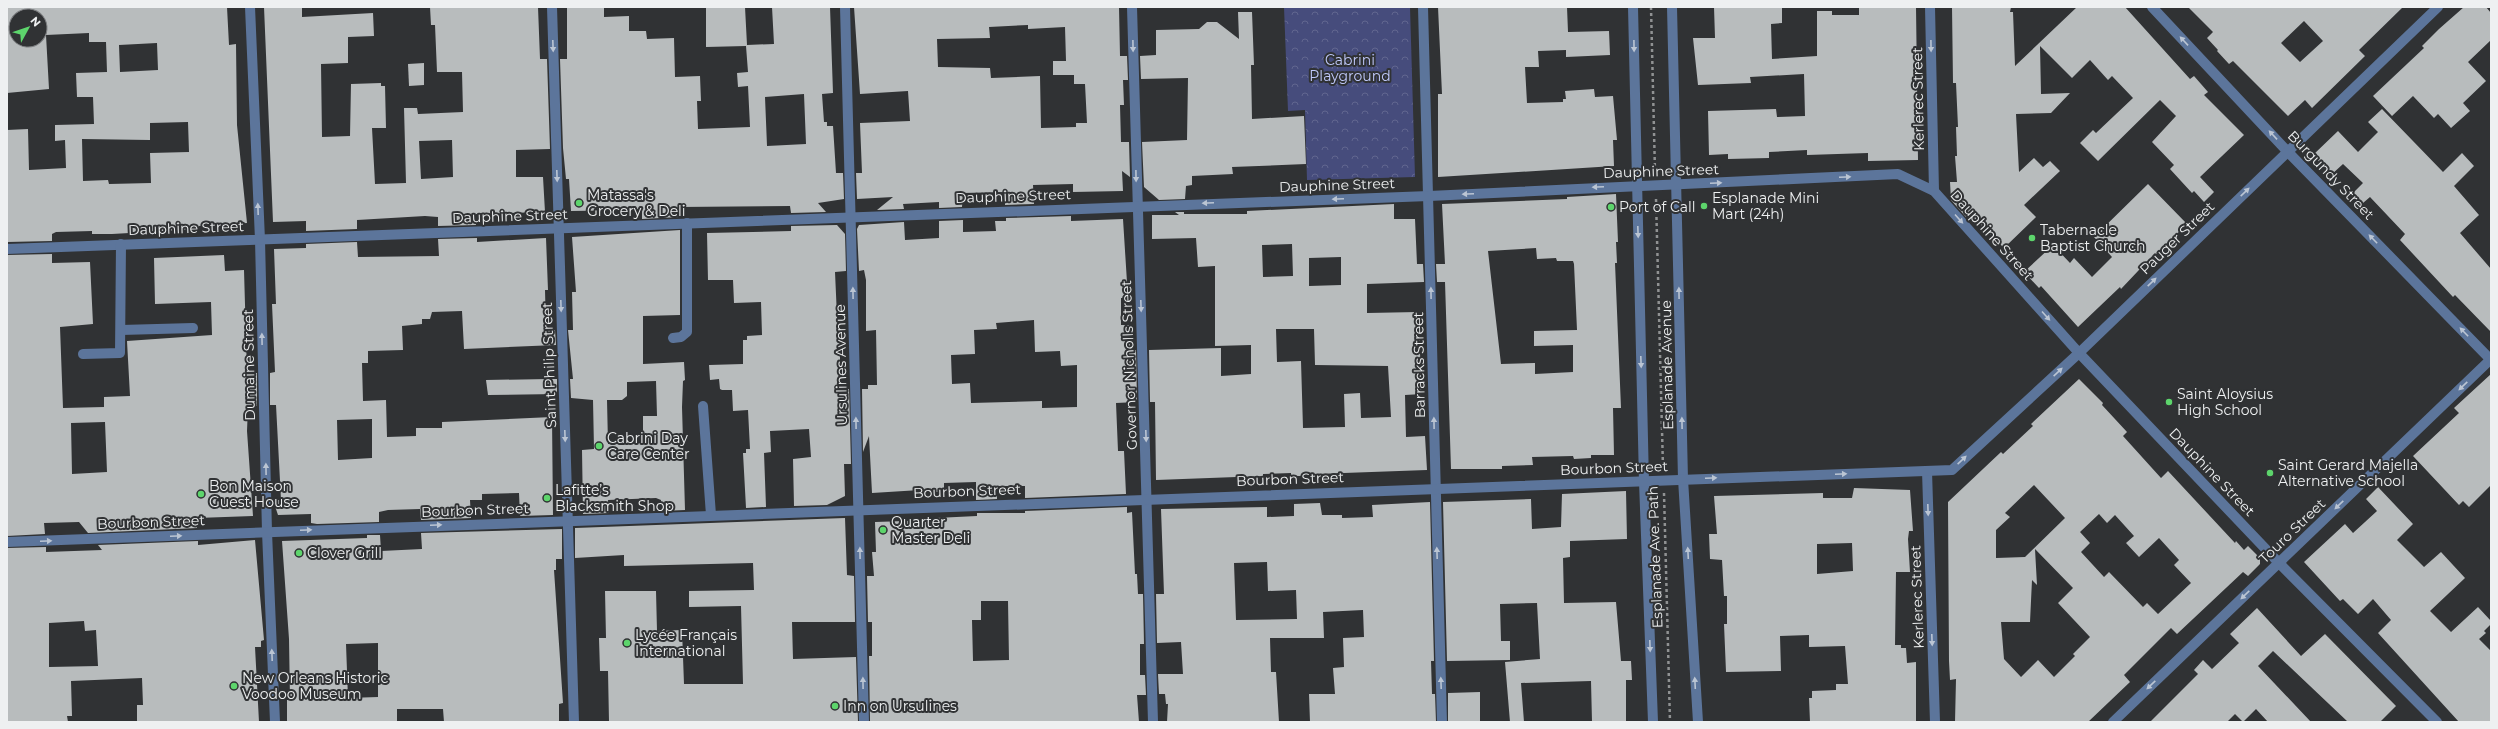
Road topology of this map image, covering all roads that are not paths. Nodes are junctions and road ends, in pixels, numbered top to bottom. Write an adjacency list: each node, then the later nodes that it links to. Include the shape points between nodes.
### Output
1 (250, 7): 20 (street, Dumaine Street, one-way to 1)
2 (552, 7): 19 (street, Saint Philip Street, one-way to 19)
3 (845, 7): 17 (street, Ursulines Avenue)
4 (1132, 7): 16 (street, Governor Nicholls Street, one-way to 16)
5 (1423, 7): 15 (street, Barracks Street)
6 (1633, 7): 12 (street, Esplanade Avenue, one-way to 12)
7 (1672, 7): 13 (street, Esplanade Avenue)
8 (1930, 7): 14 (street, Kerlerec Street, one-way to 14)
9 (2152, 7): 11 (street, Burgundy Street, one-way to 9)
10 (2438, 7): 11 (street, Pauger Street)
11 (2287, 151): 26 (street, Pauger Street, one-way to 11); 28 (street, Burgundy Street, one-way to 11)
12 (1636, 185): 13 (street, Dauphine Street); 15 (street, Dauphine Street, one-way to 15); 32 (street, Esplanade Avenue, one-way to 32)
13 (1677, 185): 14 (street, Dauphine Street, one-way to 14, via 1898,174); 31 (street, Esplanade Avenue, one-way to 13)
14 (1934, 191): 26 (street, Dauphine Street, one-way to 26)
15 (1429, 196): 16 (street, Dauphine Street, one-way to 16); 33 (street, Barracks Street, one-way to 15)
16 (1137, 206): 17 (street, Dauphine Street); 34 (street, Governor Nicholls Street, one-way to 34)
17 (851, 216): 18 (street, Dauphine Street); 35 (street, Ursulines Avenue, one-way to 17)
18 (687, 223): 19 (street, Dauphine Street); 25 (street, via 687,332 681,337)
19 (558, 229): 20 (street, Dauphine Street); 37 (street, Saint Philip Street, one-way to 37)
20 (260, 240): 21 (street, Dauphine Street); 38 (street, Dumaine Street, one-way to 20)
21 (121, 244): 22 (street, Dauphine Street); 24 (street)
22 (7, 248)
23 (194, 328): 24 (street)
24 (121, 330): 27 (street, via 120,353)
25 (673, 338)
26 (2079, 353): 30 (street, Pauger Street, one-way to 26, via 1952,470); 40 (street, Dauphine Street)
27 (83, 354)
28 (2491, 359): 40 (street, Touro Street, one-way to 40)
29 (703, 406): 36 (street)
30 (1927, 471): 31 (street, Bourbon Street, one-way to 30); 48 (street, Kerlerec Street, one-way to 48)
31 (1684, 479): 32 (street, Bourbon Street); 47 (street, Esplanade Avenue, one-way to 31)
32 (1644, 482): 33 (street, Bourbon Street); 46 (street, Esplanade Avenue, one-way to 46)
33 (1435, 488): 34 (street, Bourbon Street); 45 (street, Barracks Street, one-way to 33)
34 (1148, 499): 35 (street, Bourbon Street); 44 (street, Governor Nicholls Street)
35 (858, 509): 36 (street, Bourbon Street); 43 (street, Ursulines Avenue, one-way to 35)
36 (711, 515): 37 (street, Bourbon Street)
37 (568, 520): 38 (street, Bourbon Street, one-way to 37); 42 (street, Saint Philip Street)
38 (267, 532): 39 (street, Bourbon Street, one-way to 38); 41 (street, Dumaine Street, one-way to 38)
39 (7, 542)
40 (2279, 563): 49 (street, Touro Street, one-way to 49); 50 (street, Dauphine Street)
41 (275, 722)
42 (574, 722)
43 (864, 722)
44 (1153, 722)
45 (1442, 722)
46 (1653, 722)
47 (1698, 722)
48 (1935, 722)
49 (2112, 722)
50 (2437, 722)

